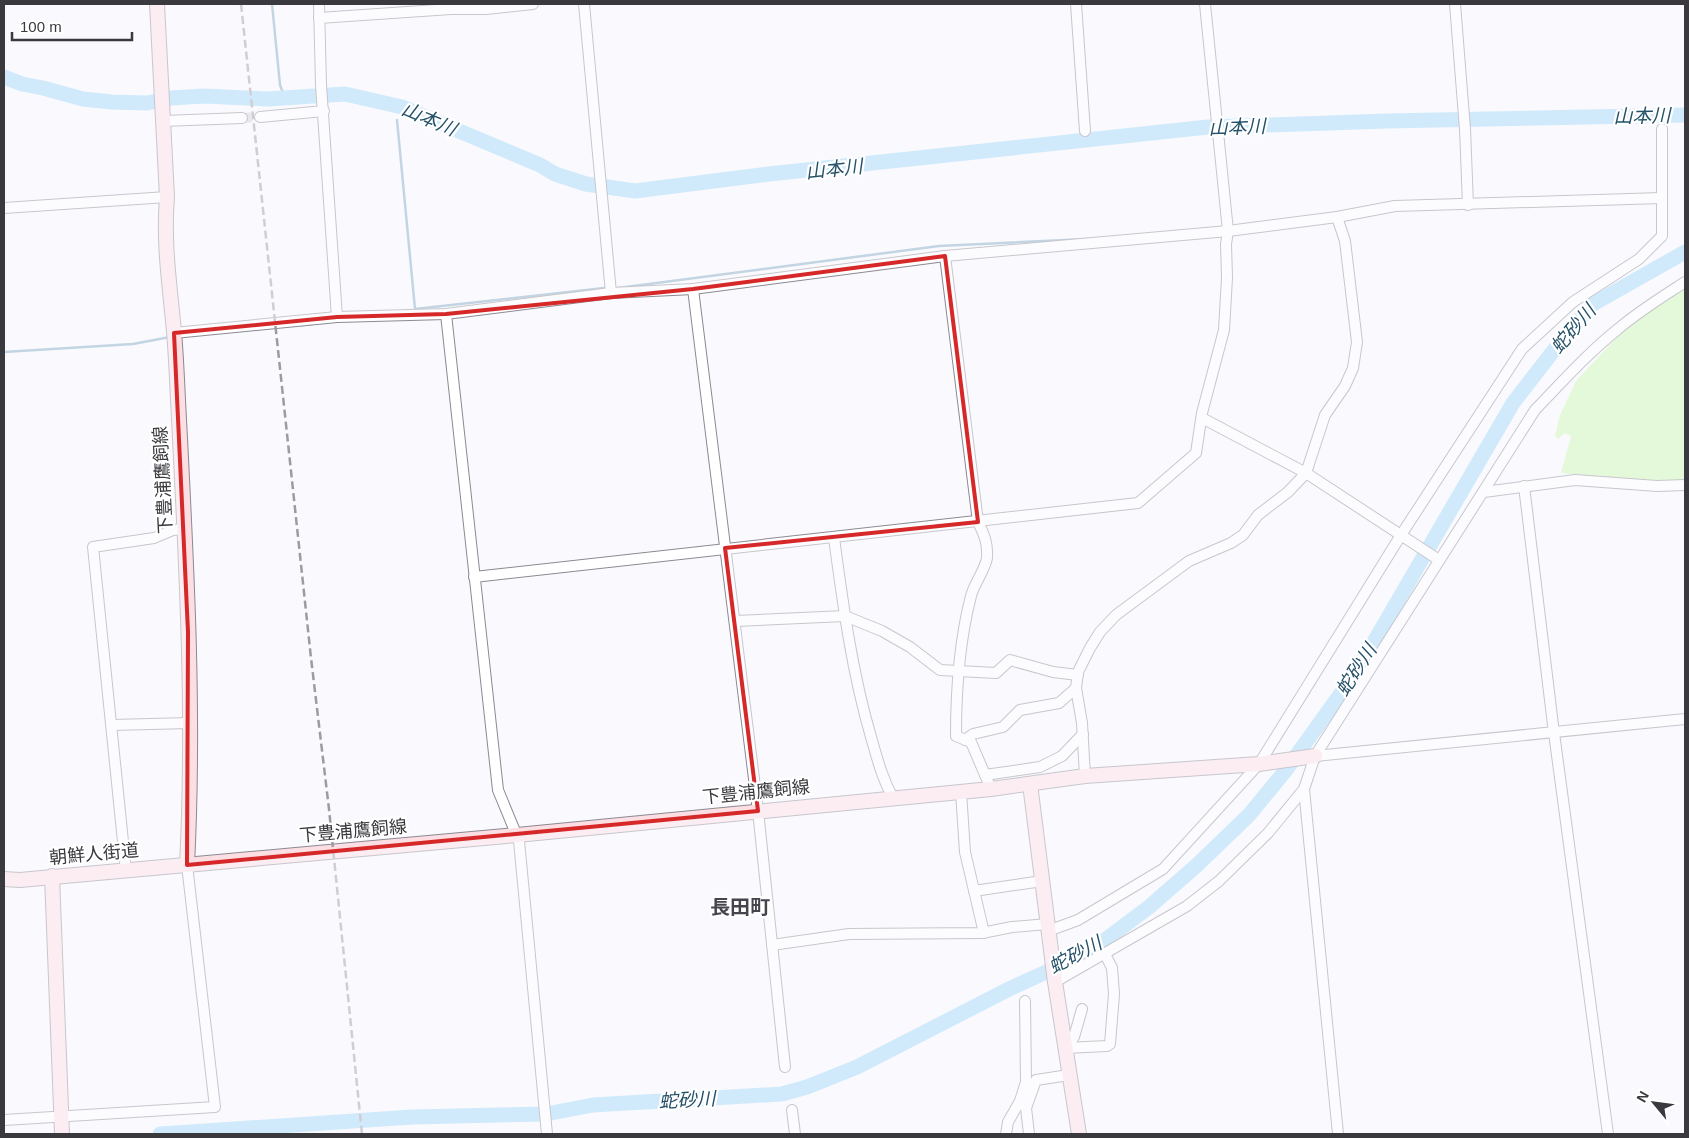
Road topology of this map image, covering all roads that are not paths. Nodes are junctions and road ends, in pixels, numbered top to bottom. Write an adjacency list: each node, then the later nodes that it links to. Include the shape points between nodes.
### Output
1 (157, 4): 10 (main road, 下豊浦鷹飼線)
2 (319, 4): 8 (street)
3 (533, 4): 8 (street)
4 (584, 4): 24 (street)
5 (1076, 4): 14 (street)
6 (1205, 4): 20 (street)
7 (1455, 4): 17 (street)
8 (319, 18): 9 (street)
9 (324, 109): 11 (street); 26 (street)
10 (163, 116): 12 (street); 15 (main road, 下豊浦鷹飼線)
11 (260, 117)
12 (242, 118)
13 (1662, 129): 16 (street)
14 (1085, 131)
15 (167, 197): 18 (street); 27 (main road, 下豊浦鷹飼線, via 165,235)
16 (1662, 198): 17 (street); 35 (street, via 1662,236 1640,259 1573,302 1522,349)
17 (1468, 205): 19 (street, via 1395,206)
18 (4, 208)
19 (1337, 217): 20 (street); 29 (street, via 1345,242 1357,342 1353,368 1325,415)
20 (1228, 231): 21 (street); 28 (street, via 1224,330)
21 (945, 256): 23 (street); 33 (street)
22 (1685, 282): 32 (street, via 1616,330 1578,365 1535,410)
23 (693, 289): 24 (street); 37 (street)
24 (611, 294): 25 (street)
25 (446, 314): 26 (street); 39 (street)
26 (337, 317): 27 (street)
27 (174, 333): 34 (main road, 下豊浦鷹飼線)
28 (1202, 418): 29 (street); 33 (street, via 1196,453 1138,503)
29 (1306, 473): 35 (street); 43 (street, via 1258,515 1243,535 1188,561 1116,614 1095,640)
30 (1685, 485): 31 (street, via 1575,480)
31 (1524, 486): 32 (street); 48 (street)
32 (1484, 492): 38 (street)
33 (978, 522): 36 (street); 42 (street, via 987,542 987,560 971,595)
34 (185, 528): 46 (main road, 下豊浦鷹飼線); 47 (street, via 154,538 93,547)
35 (1401, 535): 38 (street); 52 (street)
36 (834, 538): 37 (street); 40 (street)
37 (724, 548): 39 (street); 41 (street)
38 (1439, 560): 51 (street)
39 (474, 577): 62 (street, via 498,790)
40 (844, 616): 41 (street); 42 (street, via 910,646 940,670); 60 (street, via 862,705 884,781)
41 (735, 621): 61 (street)
42 (958, 670): 43 (street, via 996,673 1010,660); 50 (street, via 956,736)
43 (1078, 675): 44 (street)
44 (1076, 688): 49 (street); 50 (street, via 1059,703 1020,710 1003,727 973,734)
45 (1685, 719): 48 (street)
46 (190, 723): 47 (street); 63 (main road, 下豊浦鷹飼線)
47 (112, 725): 64 (street)
48 (1554, 733): 51 (street); 89 (street)
49 (1083, 734): 53 (street, via 1062,756); 55 (street)
50 (965, 740): 54 (street, via 971,742)
51 (1315, 756): 52 (main road, 下豊浦鷹飼線); 58 (street)
52 (1259, 764): 55 (main road, 下豊浦鷹飼線); 69 (street, via 1163,869 1078,920)
53 (1040, 767): 54 (street); 56 (street)
54 (985, 775): 57 (street)
55 (1085, 776): 56 (main road, 下豊浦鷹飼線)
56 (1030, 784): 57 (main road, 下豊浦鷹飼線); 67 (main road)
57 (991, 789): 59 (main road, 下豊浦鷹飼線)
58 (1304, 789): 72 (street, via 1268,833 1219,881 1187,906); 88 (street)
59 (961, 792): 60 (main road, 下豊浦鷹飼線); 68 (street, via 962,836)
60 (893, 798): 61 (main road, 下豊浦鷹飼線)
61 (758, 811): 62 (main road, 下豊浦鷹飼線); 71 (street)
62 (518, 835): 63 (main road, 下豊浦鷹飼線); 82 (street)
63 (187, 865): 64 (main road, 朝鮮人街道); 80 (street, via 215,1107)
64 (126, 871): 65 (main road, 朝鮮人街道)
65 (52, 876): 66 (main road, 朝鮮人街道); 80 (main road)
66 (4, 879)
67 (1042, 881): 68 (street); 69 (main road)
68 (974, 891): 70 (street)
69 (1048, 928): 70 (street, via 1012,927); 73 (main road)
70 (984, 933): 71 (street, via 849,934)
71 (772, 945): 77 (street)
72 (1106, 954): 73 (street); 76 (street, via 1112,968 1114,994 1111,1042 1107,1046)
73 (1055, 982): 76 (main road)
74 (1024, 1001): 85 (street, via 1026,1082)
75 (1082, 1009): 76 (street, via 1074,1037)
76 (1064, 1046): 78 (main road)
77 (785, 1067)
78 (1068, 1075): 86 (street, via 1036,1080 1026,1108); 87 (main road)
79 (792, 1110): 84 (street)
80 (61, 1118): 81 (street); 83 (main road)
81 (4, 1120)
82 (547, 1132)
83 (62, 1134)
84 (795, 1134)
85 (1006, 1134)
86 (1029, 1134)
87 (1079, 1134)
88 (1338, 1134)
89 (1608, 1134)

